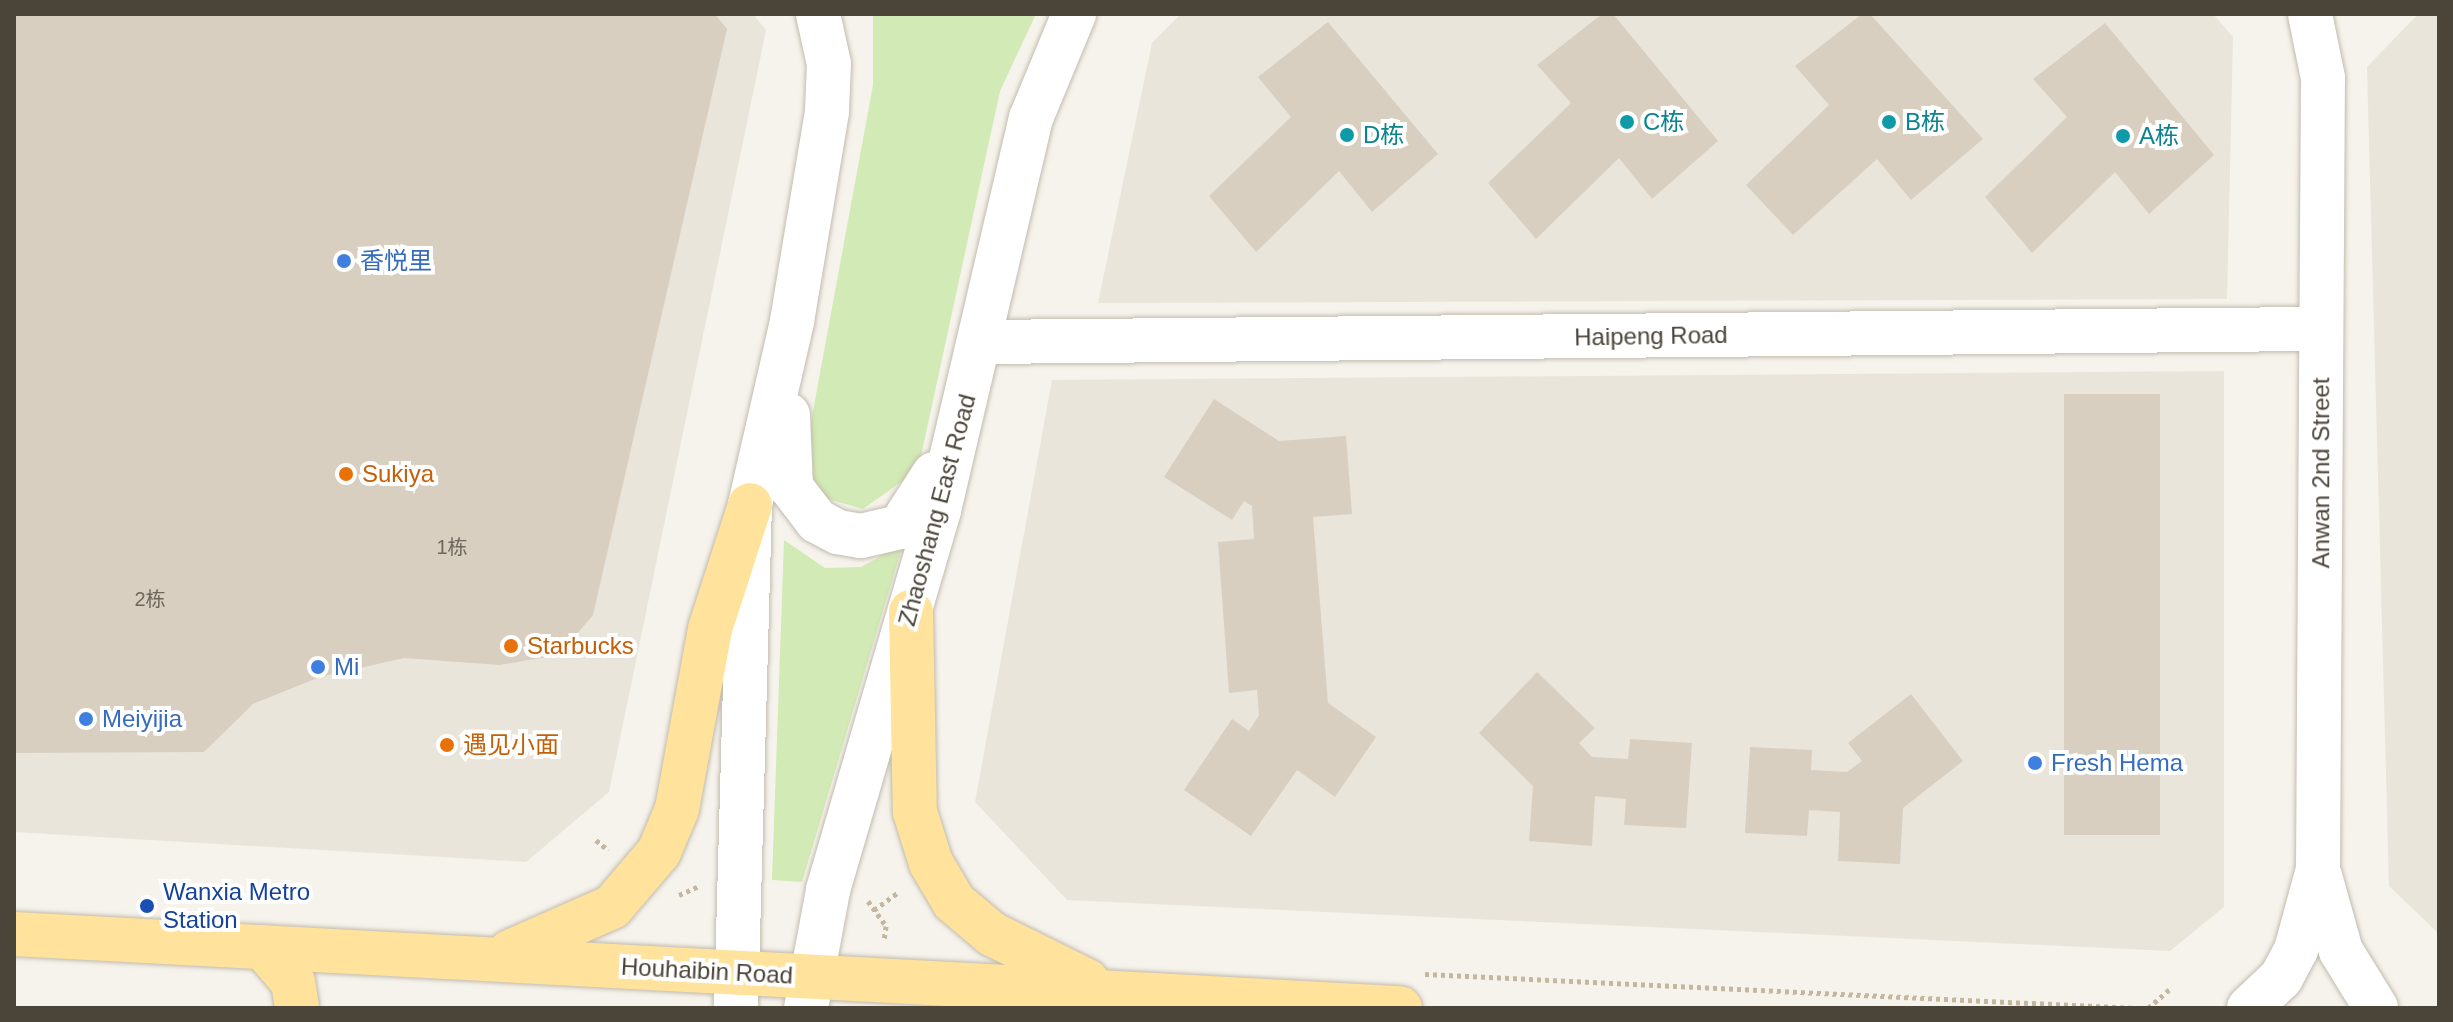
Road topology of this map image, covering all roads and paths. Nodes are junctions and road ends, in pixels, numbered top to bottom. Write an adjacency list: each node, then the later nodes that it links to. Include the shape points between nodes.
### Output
1 (818, 14): 6 (street, via 829,64 827,111)
2 (1074, 14): 8 (street, Zhaoshang East Road, via 1031,118)
3 (2310, 14): 5 (street)
4 (2340, 14): 5 (street)
5 (2323, 78): 7 (street, Anwan 2nd Street)
6 (792, 321): 9 (street, via 785,460 791,487 817,521 838,532 879,534 913,515); 10 (street)
7 (2321, 329): 8 (street, Haipeng Road); 12 (street, Anwan 2nd Street)
8 (981, 342): 9 (street, Zhaoshang East Road)
9 (966, 397): 11 (street, Zhaoshang East Road)
10 (750, 505): 15 (main road, via 710,629 677,809 659,852 612,907 565,933); 17 (street)
11 (911, 612): 19 (street, Zhaoshang East Road, via 828,890); 20 (main road, via 912,781 931,863 954,902 992,934)
12 (2318, 869): 25 (street, via 2296,950 2281,978); 26 (street, via 2341,951)
13 (14, 934): 14 (main road, Houhaibin Road)
14 (263, 947): 15 (main road, Houhaibin Road); 22 (main road, via 293,982)
15 (491, 959): 17 (main road, Houhaibin Road)
16 (2171, 988): 24 (path)
17 (737, 990): 19 (main road, Houhaibin Road)
18 (1409, 991): 21 (main road, Houhaibin Road); 23 (path)
19 (808, 992): 20 (main road, Houhaibin Road)
20 (1115, 993): 21 (main road, Houhaibin Road)
21 (1171, 1002)
22 (297, 1008)
23 (2136, 1008)
24 (2148, 1008)
25 (2249, 1008)
26 (2376, 1008)

